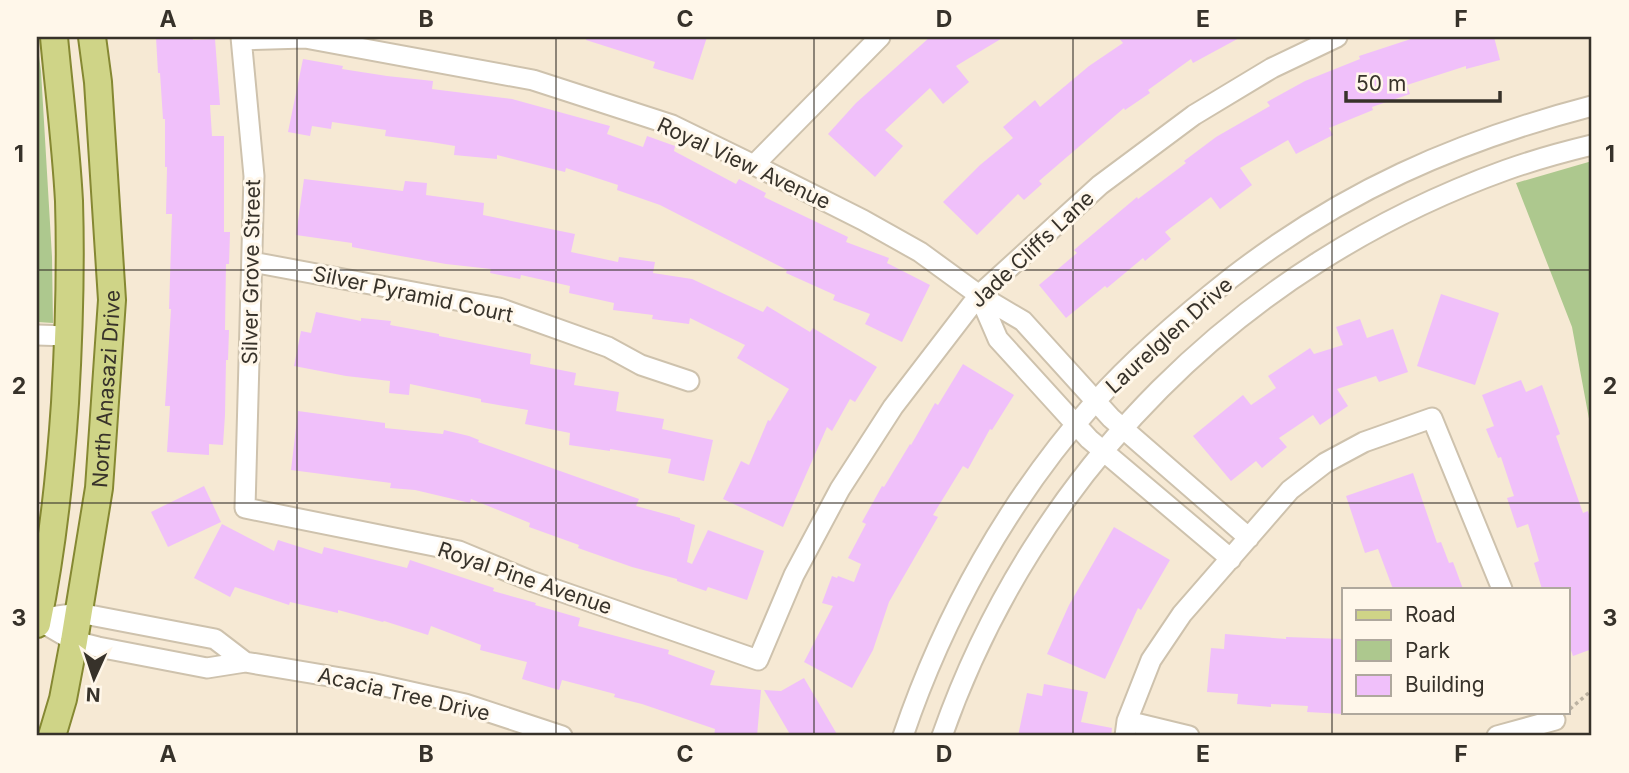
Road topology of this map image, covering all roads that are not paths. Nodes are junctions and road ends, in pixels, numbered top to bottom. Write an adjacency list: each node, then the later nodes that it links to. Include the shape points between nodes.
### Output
1 (54, 37): 12 (main road, North Anasazi Drive, via 69,200)
2 (92, 37): 21 (main road, North Anasazi Drive, via 112,300 99,488)
3 (880, 37): 8 (street)
4 (1337, 37): 10 (street, Jade Cliffs Lane, via 1272,68 1194,115 1100,185)
5 (241, 38): 8 (street, Royal View Avenue, via 305,38 533,80 672,125); 9 (street, Silver Grove Street, via 254,176)
6 (1592, 106): 14 (street, Laurelglen Drive, via 1452,151 1303,227 1208,297)
7 (1592, 145): 15 (street, Laurelglen Drive, via 1454,190 1358,238 1271,294)
8 (754, 165): 10 (street, Royal View Avenue, via 920,252)
9 (251, 262): 13 (street, Silver Pyramid Court, via 499,307 608,346 641,365); 17 (street, Silver Grove Street)
10 (979, 295): 14 (street, Royal View Avenue, via 1023,321); 16 (street, via 998,339); 24 (street, Jade Cliffs Lane, via 892,407 840,489 794,575)
11 (37, 335): 12 (street)
12 (69, 336): 22 (main road, North Anasazi Drive, via 59,476)
13 (689, 382)
14 (1095, 402): 15 (street, Royal View Avenue); 16 (street, Laurelglen Drive)
15 (1117, 423): 16 (street, Laurelglen Drive); 18 (street, Royal View Avenue)
16 (1089, 438): 19 (street); 30 (street, Laurelglen Drive, via 1044,466 983,558 932,659); 31 (street, Laurelglen Drive, via 1054,515 992,620)
17 (245, 508): 24 (street, Royal Pine Avenue, via 458,551)
18 (1249, 538): 19 (street); 20 (street, via 1290,490 1325,463 1363,442 1432,418)
19 (1231, 559): 27 (street, via 1182,614 1151,660)
20 (1502, 588)
21 (79, 613): 22 (street, Acacia Tree Drive); 23 (main road, North Anasazi Drive); 25 (street, Acacia Tree Drive, via 215,639)
22 (37, 621): 23 (street, Acacia Tree Drive)
23 (74, 641): 25 (street, Acacia Tree Drive, via 207,668); 28 (main road, North Anasazi Drive)
24 (758, 660)
25 (244, 662): 29 (street, Acacia Tree Drive, via 465,704)
26 (1559, 720): 33 (street)
27 (1126, 729): 32 (street)
28 (52, 736)
29 (562, 736)
30 (902, 736)
31 (942, 736)
32 (1189, 736)
33 (1497, 736)

